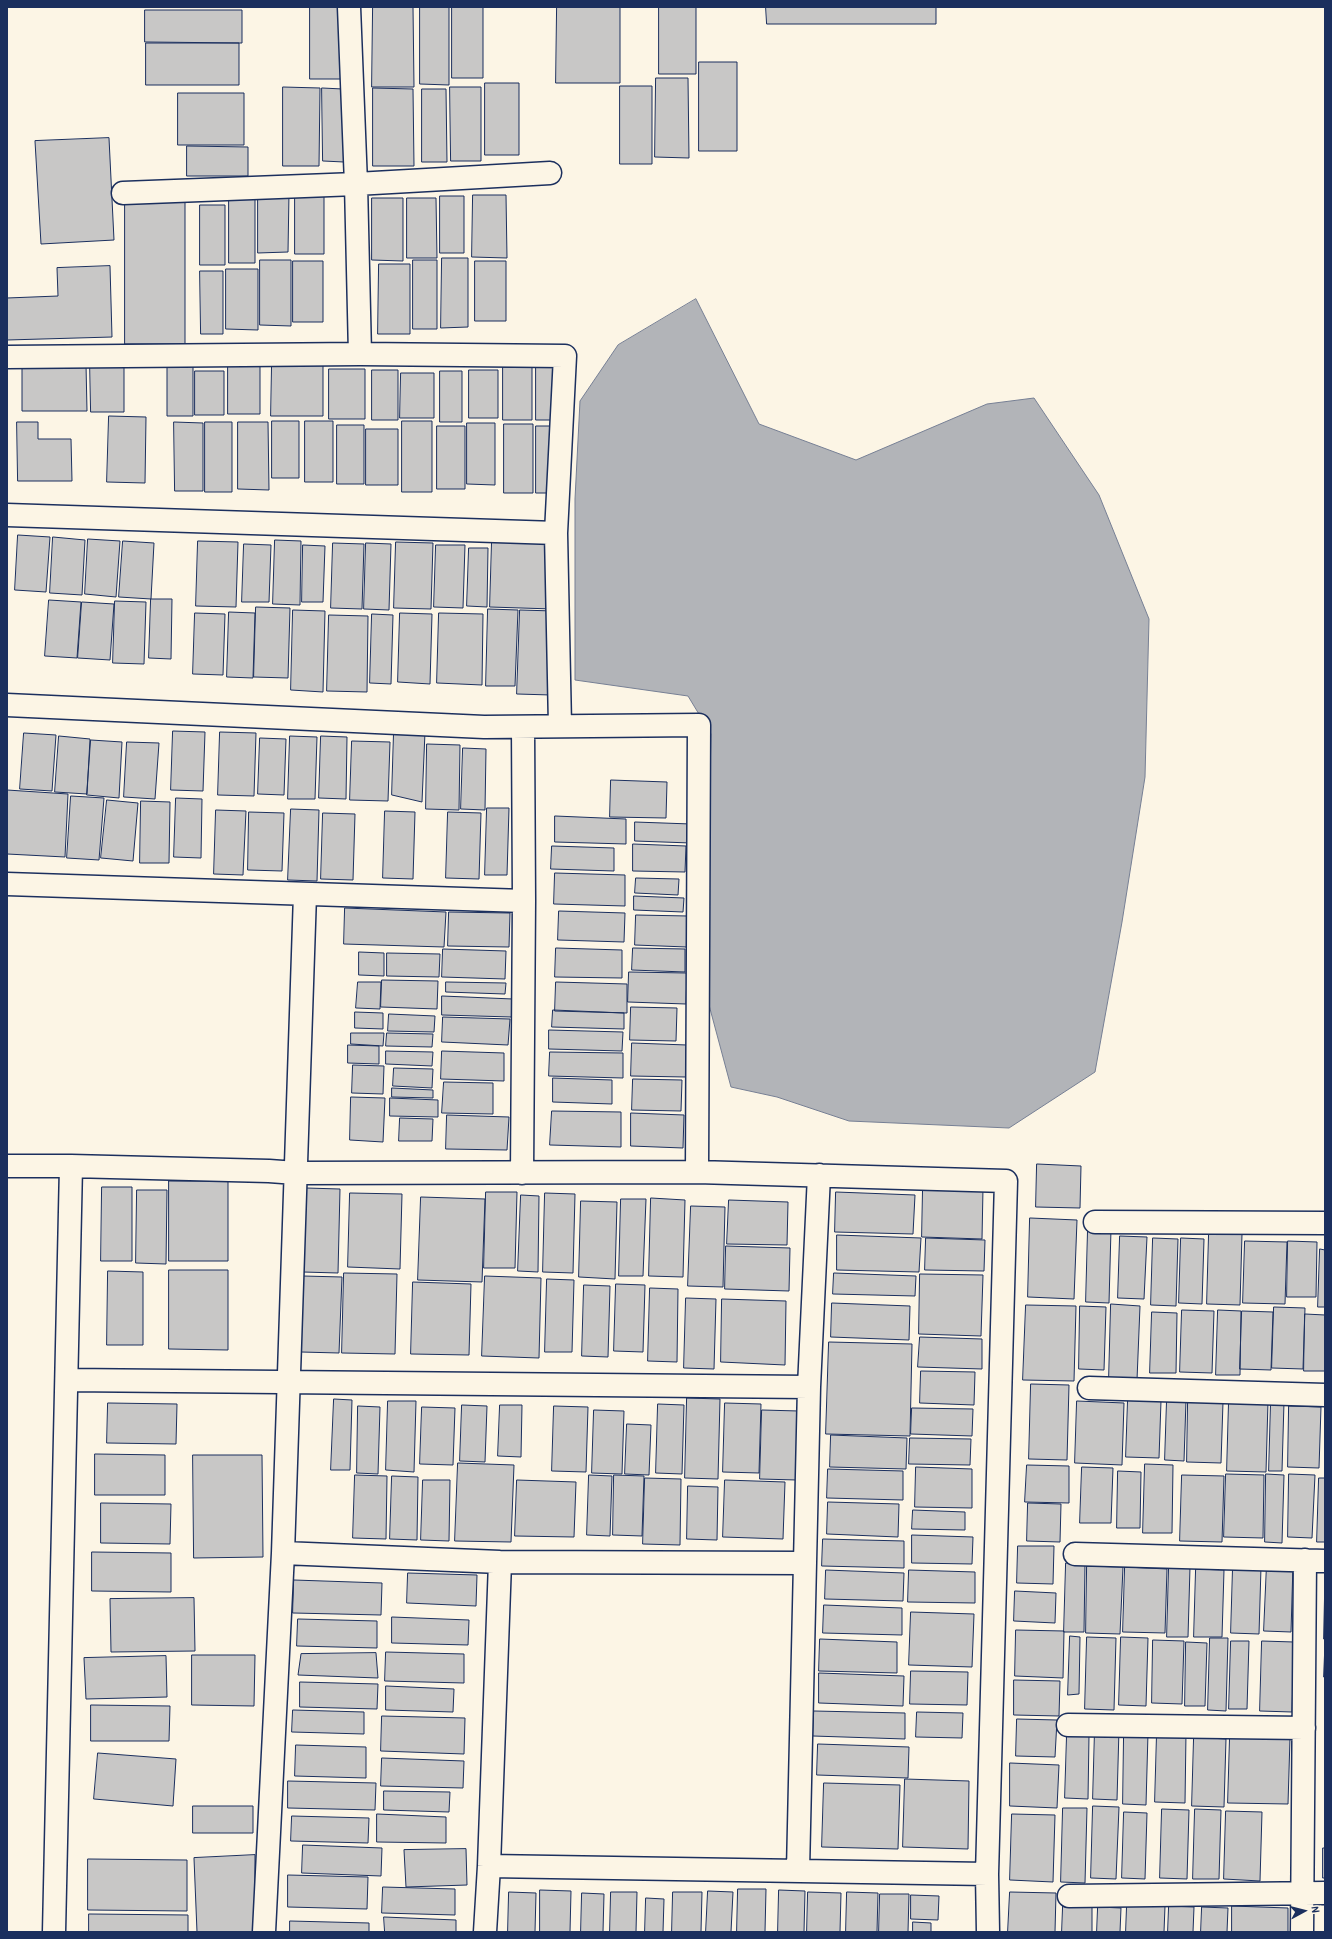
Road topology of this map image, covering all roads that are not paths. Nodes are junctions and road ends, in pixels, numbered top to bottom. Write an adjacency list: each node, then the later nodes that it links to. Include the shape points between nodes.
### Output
1 (349, 7): 3 (street)
2 (550, 173): 3 (street)
3 (356, 184): 4 (street); 5 (street)
4 (123, 193)
5 (360, 354): 6 (street); 8 (street, via 564,356)
6 (7, 357)
7 (7, 515): 8 (street)
8 (556, 533): 10 (street)
9 (7, 705): 11 (street)
10 (560, 726): 11 (street); 17 (street, via 699,725)
11 (523, 727): 14 (street)
12 (7, 884): 13 (street)
13 (305, 894): 14 (street); 18 (street)
14 (524, 901): 19 (street)
15 (7, 1166): 16 (street)
16 (71, 1166): 18 (street); 23 (street)
17 (697, 1172): 19 (street); 20 (street)
18 (296, 1173): 19 (street); 24 (street)
19 (522, 1173)
20 (819, 1175): 25 (street); 37 (street, via 1006,1181)
21 (1095, 1222): 22 (street)
22 (1325, 1222)
23 (68, 1380): 24 (street); 41 (street)
24 (288, 1381): 25 (street); 28 (street)
25 (809, 1388): 32 (street)
26 (1089, 1388): 27 (street)
27 (1325, 1395)
28 (283, 1553): 31 (street); 42 (street)
29 (1075, 1554): 30 (street)
30 (1315, 1561): 34 (street)
31 (500, 1562): 32 (street); 35 (street)
32 (804, 1563): 36 (street)
33 (1068, 1725): 34 (street)
34 (1304, 1728): 38 (street)
35 (489, 1866): 36 (street); 43 (street)
36 (798, 1870): 37 (street)
37 (987, 1874): 44 (street)
38 (1303, 1892): 39 (street); 40 (street); 45 (street)
39 (1325, 1893)
40 (1069, 1896)
41 (54, 1932)
42 (264, 1932)
43 (485, 1932)
44 (988, 1932)
45 (1302, 1932)

